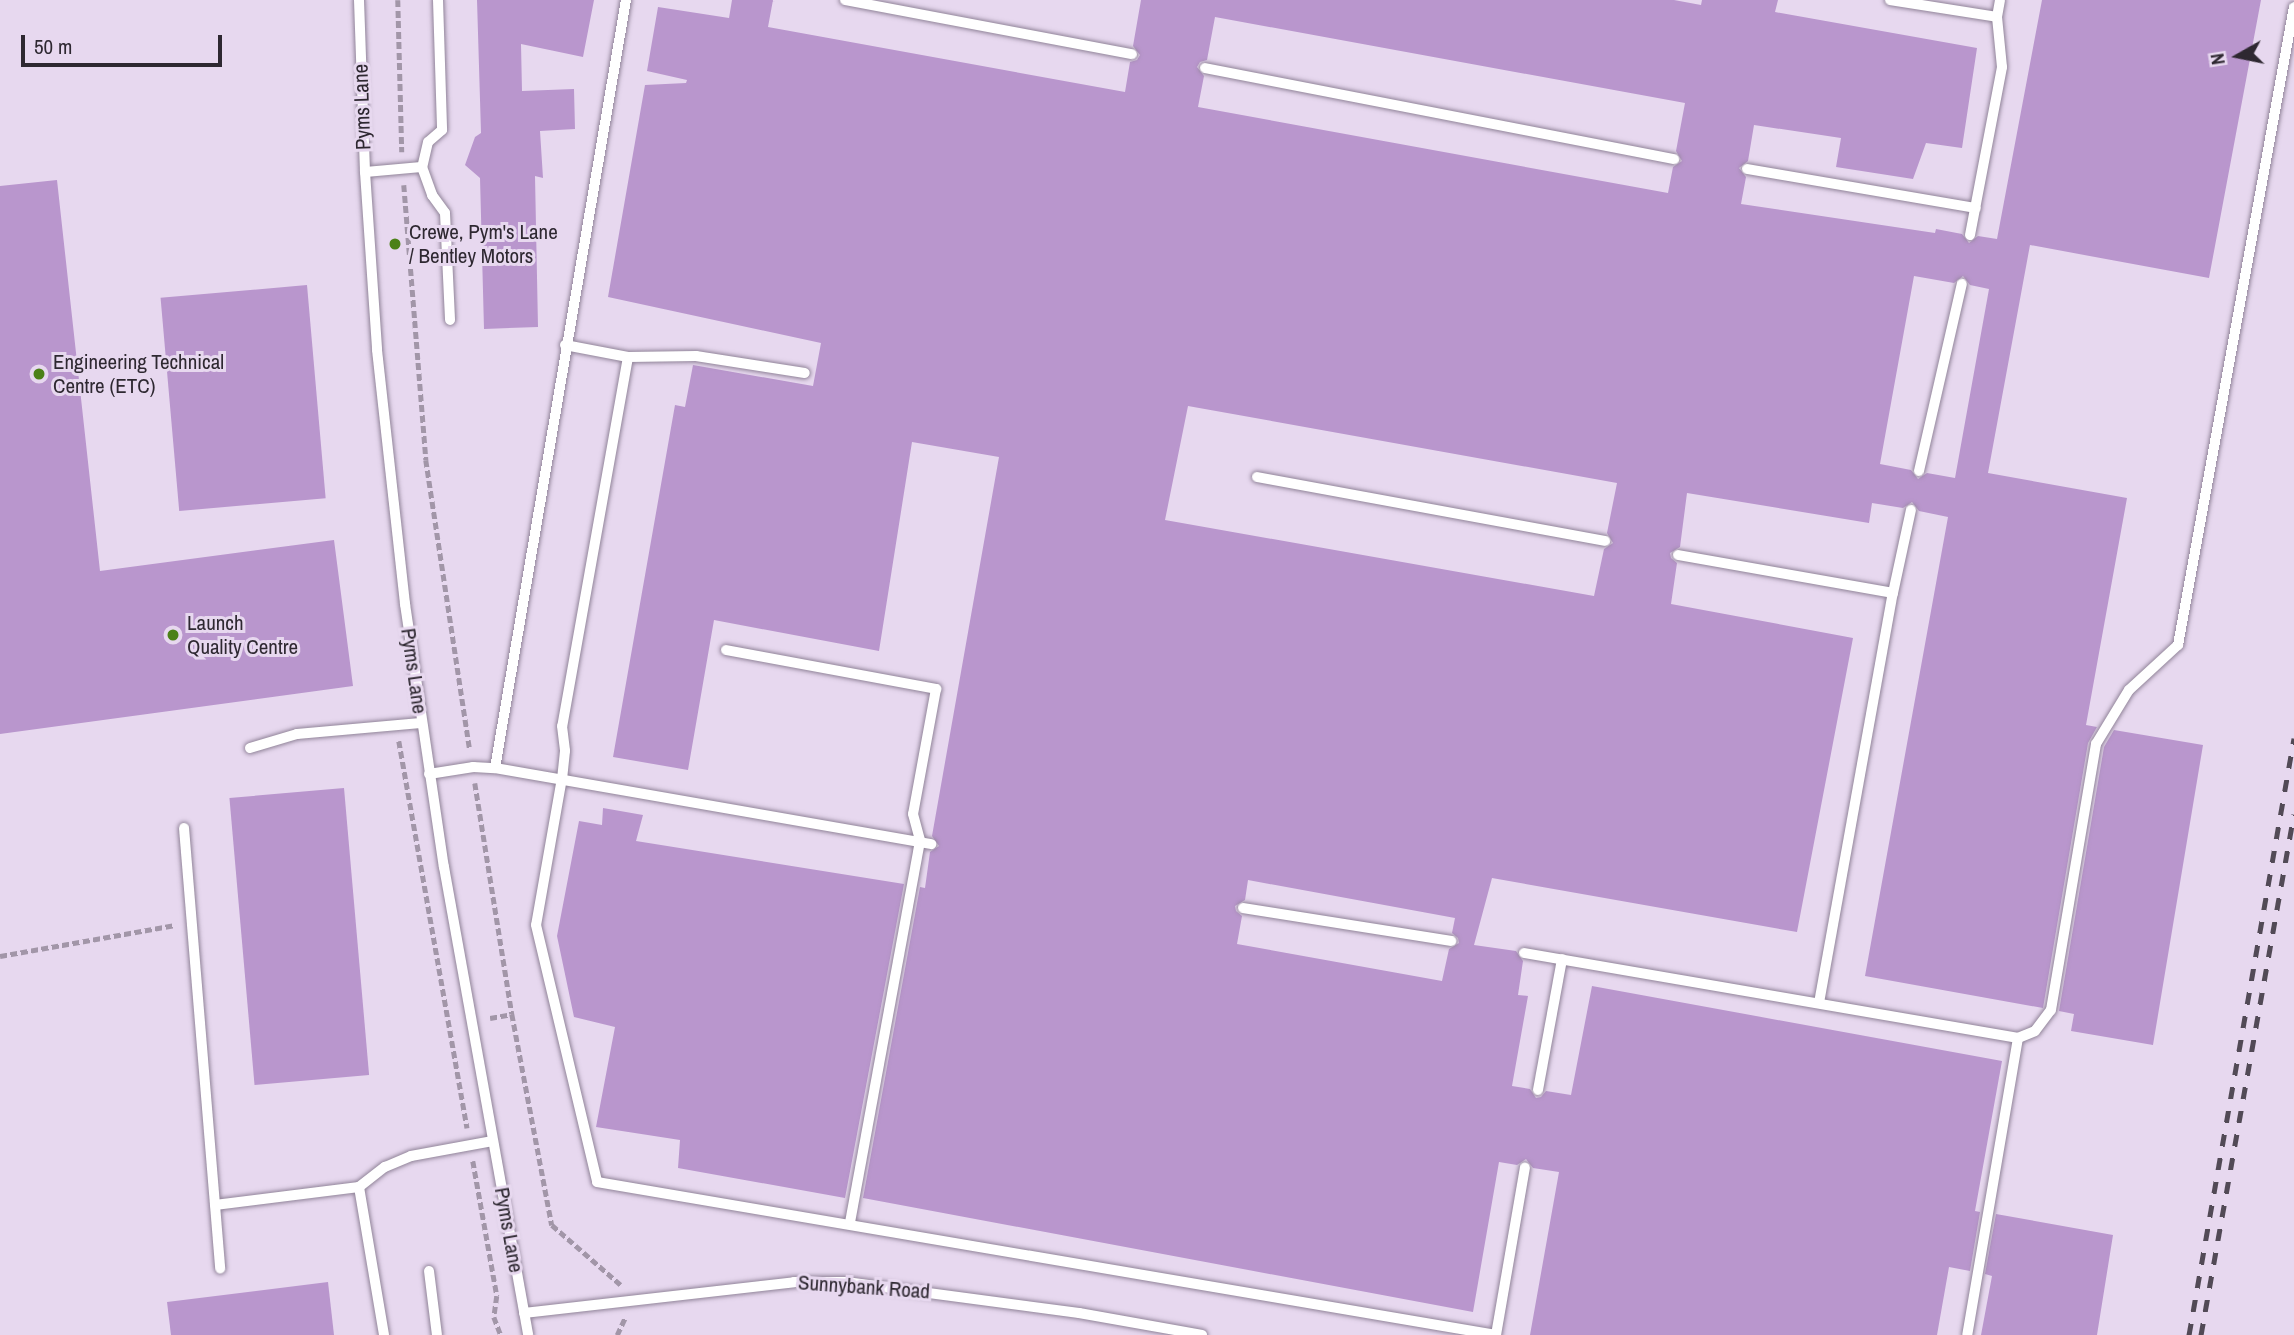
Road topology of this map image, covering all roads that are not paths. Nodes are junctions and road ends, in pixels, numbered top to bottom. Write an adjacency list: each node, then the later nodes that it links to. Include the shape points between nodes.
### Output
1 (359, 0): 14 (lane, Pyms Lane)
2 (438, 0): 12 (lane, via 442,130 428,142)
3 (626, 0): 19 (lane)
4 (845, 0): 9 (lane)
5 (1890, 0): 8 (lane)
6 (2000, 0): 8 (lane)
7 (2294, 7): 41 (lane, via 2178,645 2129,690 2096,744 2051,1010 2035,1031)
8 (1997, 17): 15 (lane, via 2002,67)
9 (1132, 54)
10 (1205, 68): 11 (lane)
11 (1674, 159)
12 (422, 167): 14 (lane); 18 (lane, via 445,214)
13 (1747, 169): 15 (lane)
14 (365, 172): 29 (lane, Pyms Lane, via 388,472)
15 (1976, 208): 16 (lane)
16 (1970, 235)
17 (1962, 284): 22 (lane)
18 (450, 320)
19 (565, 345): 20 (lane); 31 (lane)
20 (628, 357): 21 (lane, via 696,356); 33 (lane, via 562,726)
21 (804, 373)
22 (1919, 471)
23 (1256, 477): 25 (lane)
24 (1911, 510): 27 (lane)
25 (1605, 541)
26 (1678, 555): 27 (lane)
27 (1893, 593): 40 (lane)
28 (726, 650): 35 (lane, via 936,689 913,814)
29 (421, 723): 30 (lane, via 297,734); 32 (lane, Pyms Lane)
30 (250, 748)
31 (495, 768): 32 (lane); 33 (lane)
32 (429, 774): 43 (lane, Pyms Lane)
33 (562, 778): 35 (lane); 47 (lane, via 536,925 597,1182)
34 (184, 828): 46 (lane)
35 (925, 843): 47 (lane)
36 (1243, 908): 37 (lane)
37 (1451, 941)
38 (1524, 953): 39 (lane)
39 (1562, 959): 40 (lane); 42 (lane)
40 (1819, 1003): 41 (lane)
41 (2018, 1038): 56 (lane)
42 (1538, 1090)
43 (493, 1141): 45 (lane, via 411,1156 385,1167); 50 (lane, Pyms Lane)
44 (1525, 1167): 55 (lane)
45 (359, 1187): 46 (lane); 51 (lane)
46 (215, 1205): 48 (lane)
47 (850, 1223): 55 (lane)
48 (220, 1269)
49 (429, 1271): 52 (lane)
50 (524, 1313): 53 (lane, Pyms Lane); 54 (lane, Sunnybank Road, via 794,1282 846,1282 1079,1313)
51 (384, 1335)
52 (437, 1335)
53 (528, 1335)
54 (1202, 1335)
55 (1496, 1335)
56 (1967, 1335)

